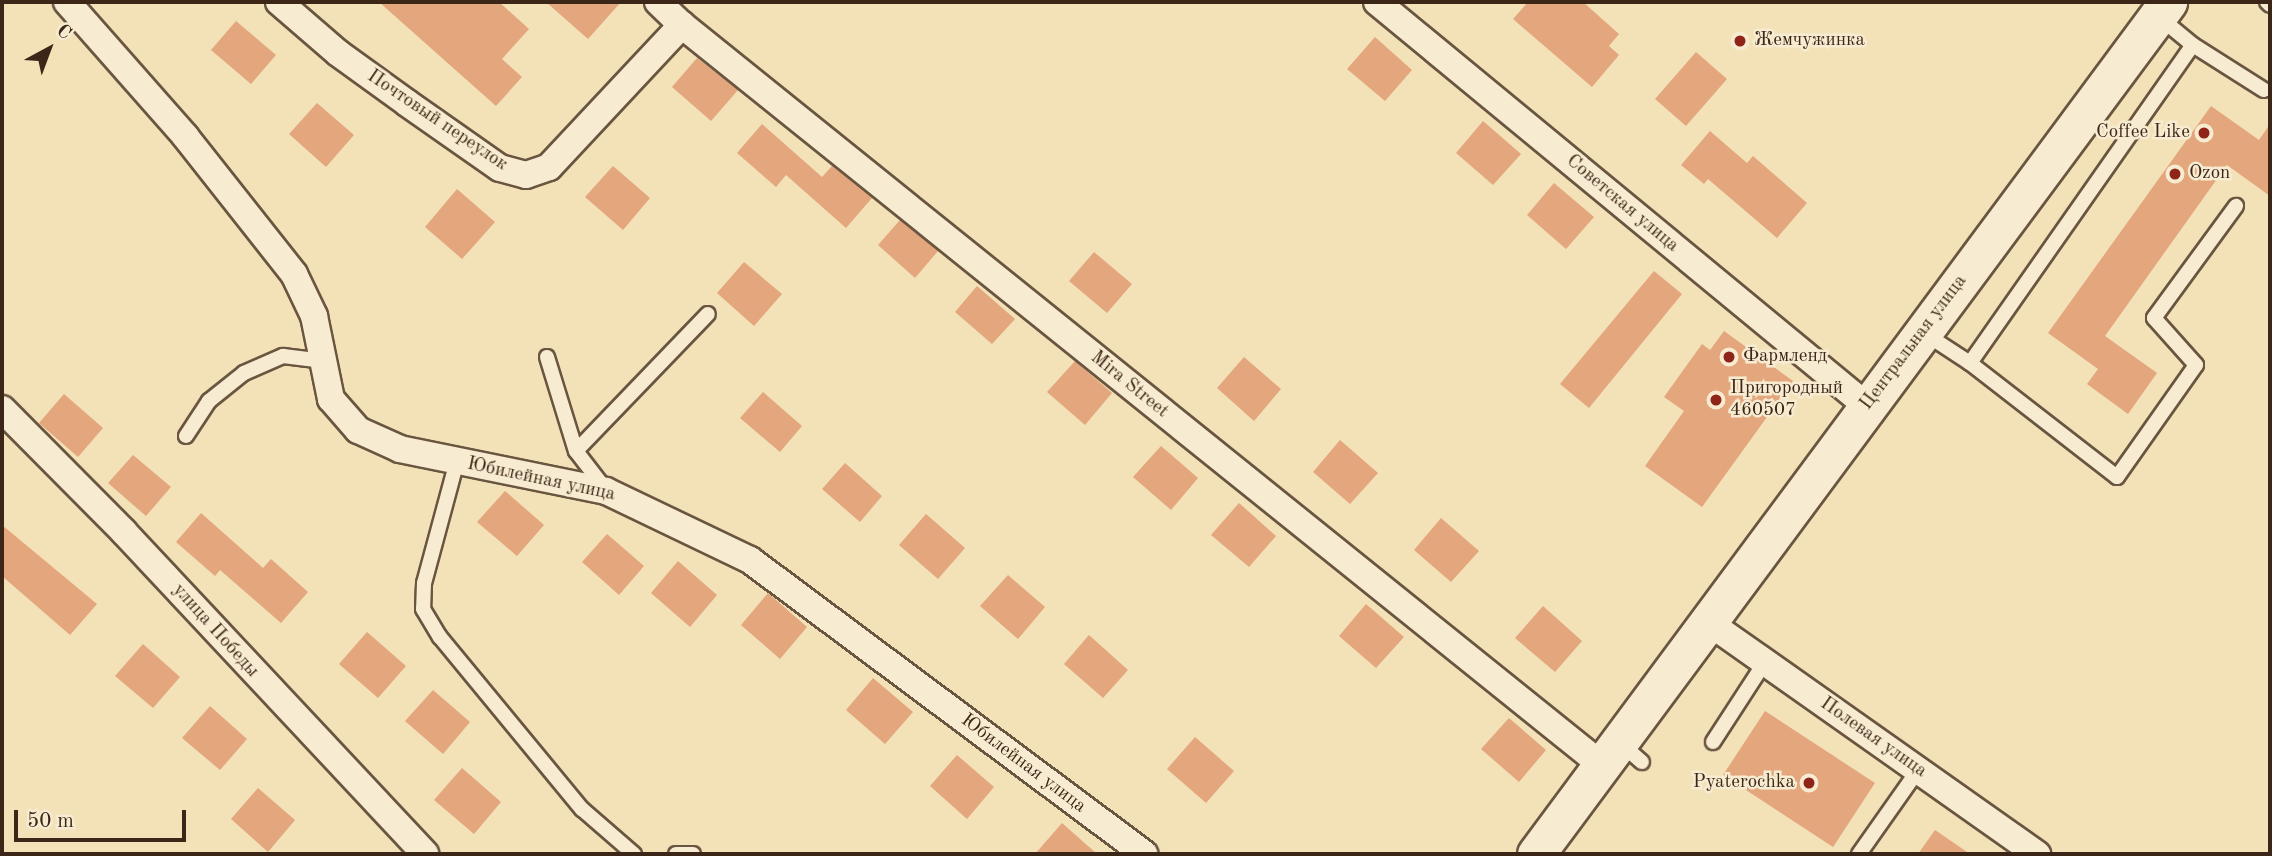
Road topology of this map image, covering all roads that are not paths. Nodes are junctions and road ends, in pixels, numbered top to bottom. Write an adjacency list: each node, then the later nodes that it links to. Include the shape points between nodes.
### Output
1 (67, 2): 12 (street, Юбилейная улица, via 185,136 294,274 314,316)
2 (279, 2): 5 (street, Почтовый переулок, via 407,103 500,168 526,175 549,167)
3 (1377, 2): 14 (street, Советская улица)
4 (2155, 7): 6 (lane); 10 (street, Центральная улица)
5 (672, 10): 23 (street, Mira Street)
6 (2193, 45): 7 (lane); 13 (lane)
7 (2264, 90)
8 (2236, 206): 13 (lane, via 2154,318 2196,365 2117,477)
9 (708, 314): 17 (lane)
10 (1923, 332): 13 (lane); 14 (street, Центральная улица)
11 (547, 357): 17 (lane)
12 (322, 361): 16 (lane, via 283,356 244,373 209,401); 18 (street, Юбилейная улица, via 331,399 358,430 400,449)
13 (1970, 363)
14 (1867, 406): 20 (street, Центральная улица)
15 (2, 409): 25 (street, улица Победы, via 124,532)
16 (186, 436)
17 (576, 452): 19 (lane)
18 (457, 461): 19 (street, Юбилейная улица); 26 (lane, via 424,583 423,610 440,637 582,809)
19 (606, 491): 29 (street, Юбилейная улица, via 750,560)
20 (1708, 622): 21 (street, Полевая улица); 23 (street, Центральная улица)
21 (1765, 662): 22 (lane); 24 (street, Полевая улица)
22 (1713, 743)
23 (1621, 757): 30 (street, Центральная улица)
24 (1919, 769): 31 (lane); 32 (street, Полевая улица)
25 (425, 854)
26 (634, 854)
27 (676, 854): 28 (lane)
28 (694, 854)
29 (1144, 854)
30 (1536, 854)
31 (1859, 854)
32 (2037, 854)

